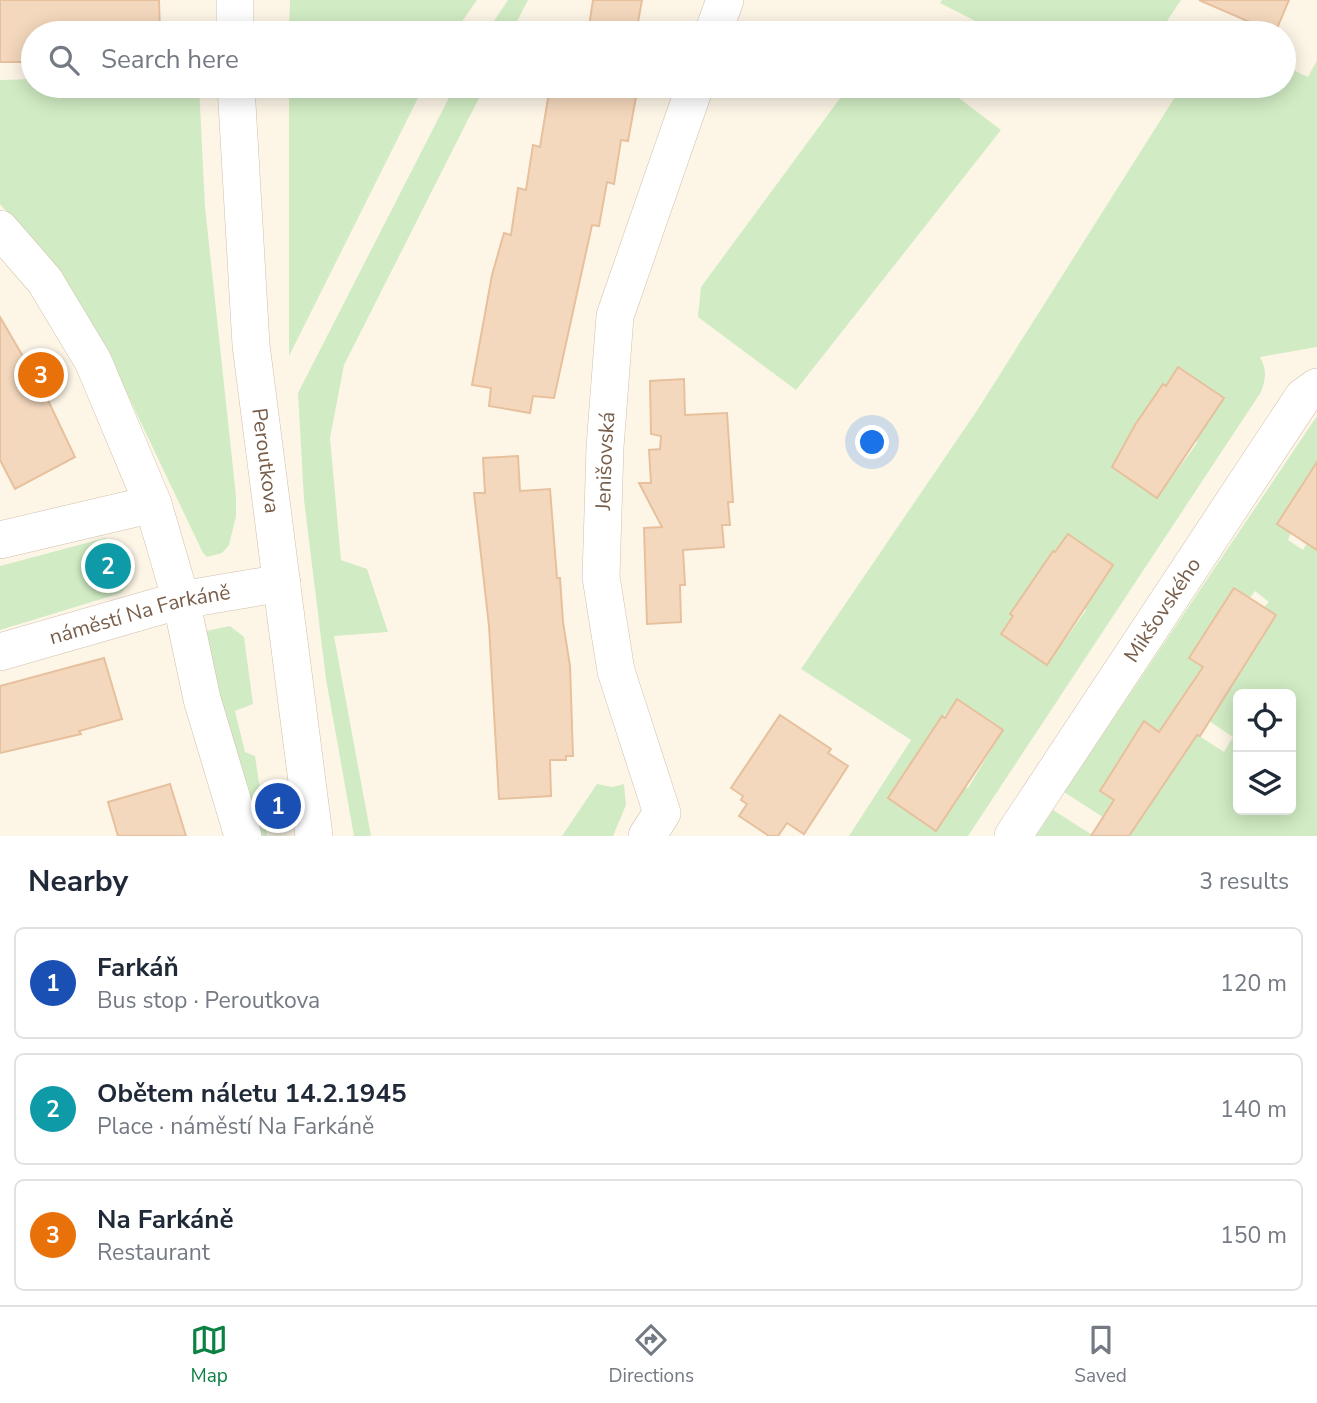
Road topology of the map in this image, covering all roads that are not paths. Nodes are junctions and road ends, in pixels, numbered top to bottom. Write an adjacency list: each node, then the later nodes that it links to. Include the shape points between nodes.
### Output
1 (235, 0): 3 (street)
2 (725, 0): 4 (street)
3 (235, 21)
4 (717, 21)
5 (237, 98): 11 (street, Peroutkova, via 251,345)
6 (691, 98): 16 (street, Jenišovská, via 615,316 605,447 601,577 616,671 662,813)
7 (0, 229): 9 (street, via 45,281 93,361)
8 (1317, 387): 17 (street, Mikšovského, via 1303,397)
9 (153, 504): 10 (street); 12 (street)
10 (0, 540)
11 (282, 583): 12 (street, náměstí Na Farkáně); 15 (street, Peroutkova)
12 (181, 600): 13 (street, náměstí Na Farkáně); 14 (street, via 202,699)
13 (0, 652)
14 (243, 836)
15 (314, 836)
16 (647, 836)
17 (1013, 836)

